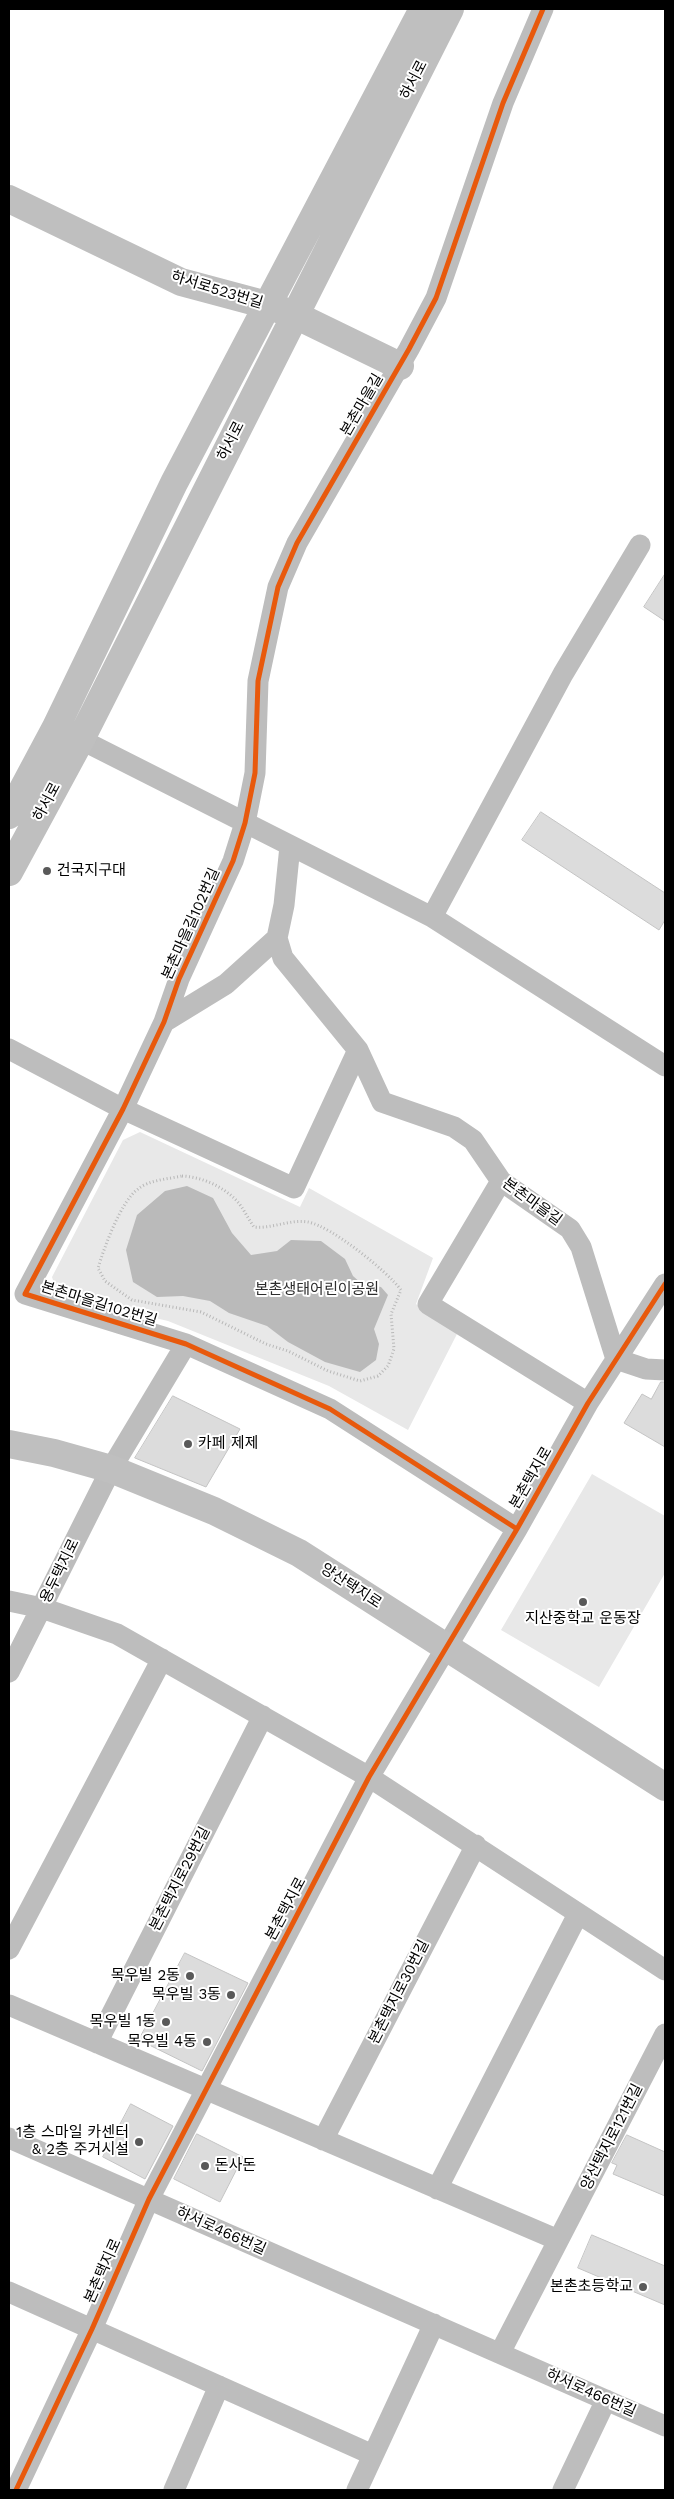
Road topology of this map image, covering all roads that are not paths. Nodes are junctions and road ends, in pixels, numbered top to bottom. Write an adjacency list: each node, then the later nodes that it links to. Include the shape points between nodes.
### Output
1 (423, 9): 5 (main road, 하서로)
2 (450, 9): 6 (main road, 하서로)
3 (543, 9): 7 (street, 본촌마을길, via 502,104 436,298)
4 (9, 199): 5 (main road, 하서로523번길, via 181,282)
5 (267, 305): 6 (main road, 하서로523번길); 9 (main road, 하서로, via 174,483)
6 (295, 315): 7 (main road, 하서로523번길); 10 (main road, 하서로)
7 (400, 366): 12 (street, 본촌마을길, via 297,543 278,587 258,681 255,773)
8 (640, 545): 15 (street, via 563,674)
9 (56, 727): 10 (street); 11 (main road, 하서로)
10 (81, 739): 12 (street); 14 (main road, 하서로)
11 (9, 815)
12 (245, 822): 13 (street); 17 (street, 본촌마을길102번길, via 233,861 179,979)
13 (290, 846): 15 (street); 16 (street)
14 (9, 872)
15 (432, 917): 20 (street)
16 (277, 938): 17 (street, via 226,984); 19 (street, 본촌마을길, via 283,958)
17 (164, 1022): 21 (street, 본촌마을길102번길)
18 (9, 1049): 21 (street)
19 (358, 1050): 21 (street, via 294,1188); 22 (street, 본촌마을길, via 382,1102 454,1127 473,1140)
20 (665, 1066)
21 (123, 1110): 24 (street, 본촌마을길102번길, via 25,1294)
22 (501, 1181): 25 (street, 본촌마을길, via 570,1229 582,1247); 27 (street, via 428,1304)
23 (665, 1284): 25 (street, 본촌택지로)
24 (186, 1344): 29 (street, 용두택지로); 30 (street, 본촌마을길102번길, via 330,1408)
25 (616, 1359): 26 (street, via 646,1369); 27 (street, 본촌택지로)
26 (665, 1370)
27 (588, 1403): 30 (street, 본촌택지로)
28 (9, 1444): 29 (main road, 양산택지로)
29 (110, 1469): 32 (street, 용두택지로); 33 (main road, 양산택지로, via 214,1511 300,1553)
30 (517, 1529): 33 (street, 본촌택지로)
31 (9, 1601): 32 (street)
32 (42, 1608): 34 (street, via 118,1634); 35 (street, 용두택지로)
33 (446, 1647): 37 (street, 본촌택지로); 38 (main road, 양산택지로)
34 (162, 1659): 36 (street); 41 (street)
35 (9, 1672)
36 (263, 1716): 37 (street); 45 (street, 본촌택지로29번길)
37 (369, 1777): 39 (street); 46 (street, 본촌택지로)
38 (665, 1787)
39 (476, 1845): 40 (street); 48 (street, 본촌택지로30번길)
40 (578, 1914): 42 (street); 49 (street)
41 (9, 1949)
42 (665, 1970)
43 (9, 2005): 45 (street)
44 (665, 2034): 51 (street, 양산택지로121번길)
45 (97, 2043): 46 (street)
46 (206, 2090): 48 (street); 50 (street, 본촌택지로)
47 (9, 2138): 50 (street, 하서로466번길)
48 (323, 2140): 49 (street)
49 (437, 2189): 51 (street)
50 (149, 2199): 53 (street, 하서로466번길); 54 (street, 본촌택지로)
51 (558, 2240): 55 (street, 양산택지로121번길)
52 (9, 2292): 54 (street)
53 (434, 2324): 55 (street, 하서로466번길); 59 (street)
54 (92, 2329): 56 (street); 60 (street, 본촌택지로)
55 (500, 2353): 57 (street, 하서로466번길)
56 (219, 2386): 59 (street); 61 (street)
57 (606, 2400): 58 (street, 하서로466번길); 63 (street)
58 (665, 2426)
59 (373, 2455): 62 (street)
60 (16, 2490)
61 (174, 2490)
62 (357, 2490)
63 (563, 2490)

